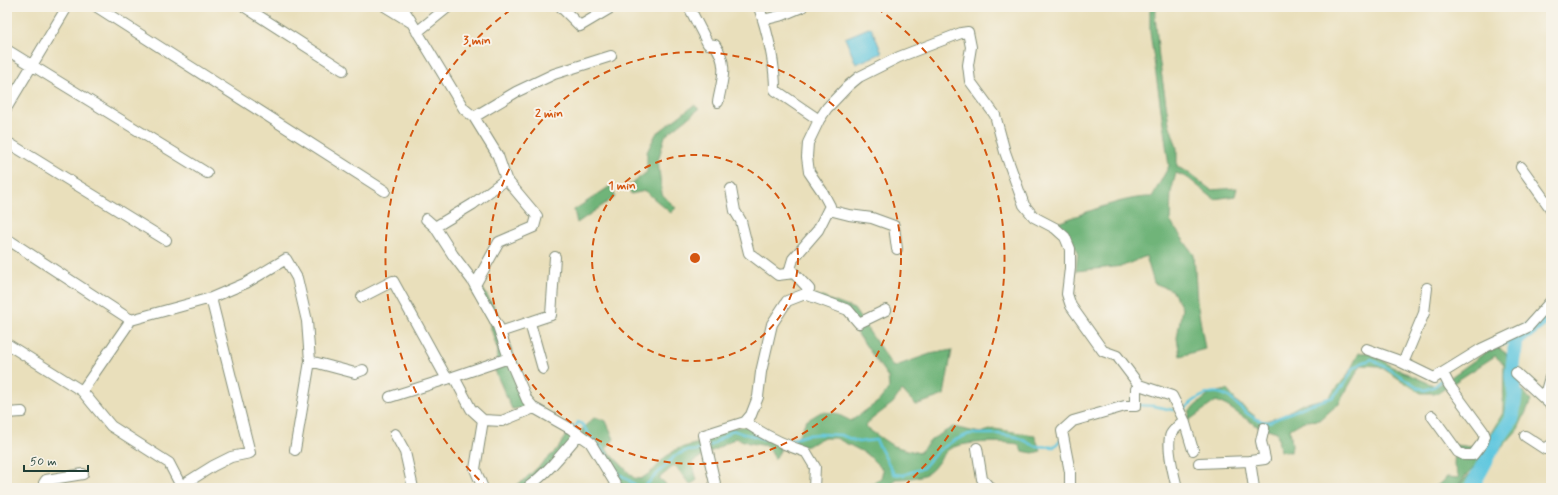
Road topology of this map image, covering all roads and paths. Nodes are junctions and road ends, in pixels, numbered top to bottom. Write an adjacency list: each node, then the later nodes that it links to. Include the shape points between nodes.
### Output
1 (67, 7): 16 (street)
2 (98, 7): 27 (street)
3 (246, 7): 17 (street)
4 (386, 7): 13 (street)
5 (402, 7): 13 (street)
6 (448, 7): 13 (street)
7 (561, 7): 8 (street, via 580,26)
8 (612, 7)
9 (689, 7): 18 (street, via 708,44 715,45 720,53 724,70)
10 (759, 7): 12 (street)
11 (802, 7): 12 (street)
12 (763, 20): 21 (street, via 775,71 775,90)
13 (414, 27): 20 (street, via 464,109)
14 (7, 50): 16 (street)
15 (611, 56): 20 (street, via 554,74 516,92)
16 (32, 65): 19 (street); 24 (street)
17 (343, 70)
18 (718, 102)
19 (7, 107)
20 (474, 118): 25 (street, via 498,156)
21 (819, 120): 29 (street, via 808,143 808,172 822,191 830,206); 58 (street, via 827,108 859,78 899,57 968,32 971,47 968,65 970,81 995,115 1024,205 1034,217 1054,228 1070,249 1067,294 1071,306 1104,351 1117,356)
22 (7, 142): 33 (street)
23 (1521, 167): 28 (street)
24 (207, 173)
25 (506, 179): 31 (street, via 473,204); 37 (street, via 537,216 534,227 499,242)
26 (730, 189): 36 (street, via 748,253 778,275)
27 (385, 191)
28 (1551, 209)
29 (829, 210): 34 (street, via 872,218 894,226); 36 (street, via 818,230 793,259 790,269)
30 (426, 219): 31 (street)
31 (435, 227): 37 (street)
32 (7, 239): 44 (street)
33 (166, 240)
34 (897, 248)
35 (555, 256): 45 (street, via 551,316)
36 (794, 273): 39 (street, via 809,289)
37 (475, 285): 46 (street)
38 (1428, 288): 51 (street, via 1424,313)
39 (805, 294): 43 (street, via 848,310 859,323); 68 (street, via 787,302 772,324 758,398)
40 (362, 297): 57 (street, via 393,281)
41 (211, 298): 44 (street); 50 (street, via 246,283 286,259 297,278 305,314); 81 (street, via 250,453 230,457)
42 (1551, 301): 54 (street, via 1528,328 1481,349)
43 (886, 310)
44 (131, 320): 59 (street)
45 (530, 323): 46 (street); 52 (street)
46 (500, 332): 49 (street)
47 (7, 344): 59 (street)
48 (1366, 349): 51 (street)
49 (509, 358): 57 (street); 62 (street, via 527,400)
50 (310, 361): 53 (street, via 355,373); 75 (street)
51 (1403, 363): 54 (street, via 1434,378)
52 (543, 369)
53 (363, 370)
54 (1443, 373): 65 (street, via 1483,431 1483,442 1473,455 1458,452)
55 (1516, 373): 61 (street)
56 (1551, 374): 61 (street)
57 (450, 378): 60 (street); 66 (street, via 471,409)
58 (1139, 384): 67 (street, via 1172,396); 90 (street, via 1136,389 1136,406 1125,406 1073,421 1062,431 1070,472)
59 (82, 391): 81 (street, via 111,426 169,463)
60 (390, 397)
61 (1547, 401)
62 (534, 408): 66 (street, via 502,421); 71 (street)
63 (22, 412): 64 (street)
64 (7, 413)
65 (1432, 416)
66 (483, 420): 84 (street, via 474,469)
67 (1184, 420): 76 (street); 80 (street, via 1170,438 1170,462)
68 (745, 422): 87 (street, via 704,435); 88 (street, via 787,446 806,452 815,467)
69 (1264, 428): 77 (street, via 1261,441 1265,459)
70 (395, 434): 83 (street, via 405,452)
71 (580, 434): 85 (street, via 558,460); 86 (street, via 590,442)
72 (1525, 436): 73 (street, via 1545,449)
73 (1551, 445)
74 (977, 448): 89 (street, via 982,479)
75 (295, 450)
76 (1193, 450)
77 (1250, 461): 78 (street); 91 (street)
78 (1199, 463)
79 (84, 474): 82 (street, via 46,480 44,483)
80 (1176, 484)
81 (181, 487)
82 (47, 488)
83 (413, 488)
84 (483, 488)
85 (527, 488)
86 (618, 488)
87 (716, 488)
88 (814, 488)
89 (990, 488)
90 (1070, 488)
91 (1254, 488)

